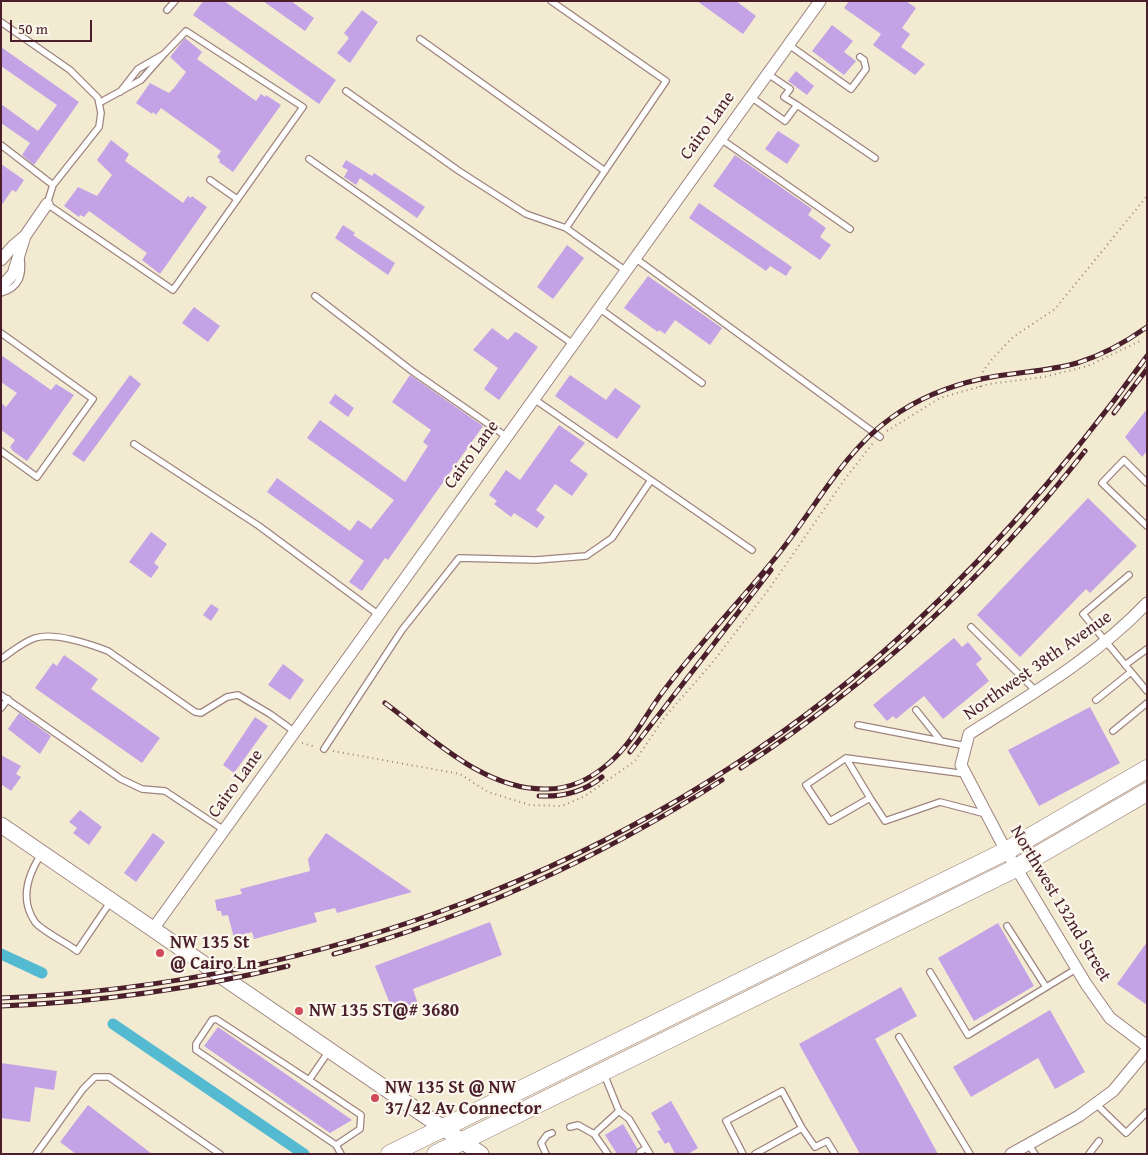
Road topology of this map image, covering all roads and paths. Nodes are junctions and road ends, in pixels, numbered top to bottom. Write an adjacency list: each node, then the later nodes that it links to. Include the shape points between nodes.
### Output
1 (175, 1): 4 (lane)
2 (551, 1): 20 (lane, via 666,81)
3 (820, 1): 7 (street, Cairo Lane)
4 (167, 10)
5 (1, 22): 14 (lane, via 70,70 98,98)
6 (420, 39): 20 (lane)
7 (789, 45): 9 (lane, via 851,89 866,69); 10 (street, Cairo Lane)
8 (164, 54): 12 (lane, via 141,80); 12 (lane, via 138,69); 24 (lane, via 186,31 302,107)
9 (860, 57)
10 (768, 74): 13 (street, Cairo Lane); 15 (lane, via 790,89 784,97)
11 (346, 90): 26 (lane, via 459,171 526,214)
12 (120, 92): 14 (lane)
13 (751, 97): 15 (lane, via 785,120); 16 (street, Cairo Lane)
14 (99, 103): 22 (lane, via 100,127)
15 (797, 105): 18 (lane)
16 (721, 139): 27 (lane); 30 (street, Cairo Lane)
17 (1, 145): 22 (lane)
18 (876, 158)
19 (309, 159): 39 (lane)
20 (605, 171): 26 (lane)
21 (210, 180): 24 (lane)
22 (53, 185): 25 (lane)
23 (1147, 196): 41 (path, via 1055,309 1013,337 993,358 983,370)
24 (237, 199): 25 (lane, via 173,290)
25 (47, 204): 28 (street)
26 (566, 228): 32 (lane)
27 (850, 230)
28 (26, 236): 29 (street); 31 (street)
29 (20, 256): 33 (street, via 13,274); 34 (lane, via 23,274 20,281 11,290)
30 (635, 258): 32 (street, Cairo Lane); 44 (lane)
31 (1, 260)
32 (626, 271): 36 (street, Cairo Lane)
33 (1, 287)
34 (1, 293)
35 (315, 296): 43 (lane, via 412,371)
36 (599, 308): 39 (street, Cairo Lane); 40 (lane)
37 (1, 332): 46 (lane, via 93,399 36,477)
38 (1142, 340): 41 (path, via 1088,366)
39 (573, 344): 42 (street, Cairo Lane)
40 (702, 383)
41 (980, 387): 44 (path, via 940,398)
42 (534, 399): 43 (street, Cairo Lane); 47 (lane)
43 (507, 437): 53 (street, Cairo Lane)
44 (880, 437): 73 (path, via 867,448 769,590 664,718 635,761 585,796 562,806 530,805 488,792 460,774)
45 (134, 444): 53 (lane, via 259,526)
46 (1, 451)
47 (651, 480): 50 (lane); 73 (lane, via 612,538 586,556 536,560 459,558 402,630)
48 (1147, 483): 49 (lane, via 1124,460 1102,483)
49 (1147, 526)
50 (752, 550)
51 (1129, 575): 55 (lane, via 1082,614)
52 (1147, 603): 55 (street, Northwest 38th Avenue)
53 (379, 615): 70 (street, Cairo Lane)
54 (970, 627): 60 (lane)
55 (1105, 641): 58 (lane); 60 (street, Northwest 38th Avenue)
56 (1147, 649): 58 (lane)
57 (1, 659): 70 (lane, via 36,638 52,637 92,645 108,651 195,712 201,713 227,697 238,695)
58 (1125, 665): 59 (lane)
59 (1131, 672): 61 (lane); 64 (lane)
60 (1036, 691): 72 (street, Northwest 38th Avenue, via 969,734)
61 (1147, 691)
62 (1, 695): 63 (lane)
63 (8, 699): 66 (lane); 81 (lane, via 122,779 142,789 165,791)
64 (1096, 700)
65 (1147, 703): 69 (lane)
66 (1, 708)
67 (916, 710): 71 (lane)
68 (858, 725): 71 (lane)
69 (1114, 730)
70 (293, 735): 73 (path); 81 (street, Cairo Lane)
71 (941, 741): 72 (lane)
72 (966, 746): 76 (street, Northwest 38th Avenue)
73 (324, 749)
74 (846, 758): 76 (lane); 78 (lane); 78 (lane, via 806,785 830,821)
75 (1147, 769): 82 (main road)
76 (964, 770): 79 (street, Northwest 132nd Street)
77 (1147, 792): 84 (main road)
78 (870, 798): 79 (lane, via 885,821 940,802)
79 (987, 814): 82 (street, Northwest 132nd Street)
80 (1, 825): 83 (main road)
81 (224, 830): 87 (street, Cairo Lane)
82 (1006, 851): 84 (street, Northwest 132nd Street); 100 (main road)
83 (42, 853): 85 (main road); 85 (lane, via 30,870 26,889 29,909 36,923 77,951)
84 (1016, 868): 88 (street, Northwest 132nd Street); 95 (main road)
85 (111, 901): 87 (main road)
86 (1007, 926): 90 (lane)
87 (153, 929): 93 (main road)
88 (1076, 969): 90 (lane); 92 (street, Northwest 132nd Street, via 1110,1018)
89 (930, 972): 90 (lane, via 968,1035)
90 (1046, 988)
91 (899, 1037): 125 (lane)
92 (1147, 1046)
93 (329, 1050): 96 (lane); 100 (main road)
94 (1147, 1050): 97 (street, via 1113,1091)
95 (603, 1071): 98 (lane); 108 (main road)
96 (309, 1080): 109 (lane, via 361,1115 360,1129); 109 (lane, via 216,1019 196,1044 196,1050)
97 (1096, 1104): 99 (lane, via 1126,1133); 111 (street)
98 (619, 1111): 104 (lane, via 629,1119); 105 (lane)
99 (1147, 1112)
100 (443, 1127): 108 (main road); 118 (main road)
101 (570, 1128): 105 (lane, via 578,1124)
102 (802, 1128): 122 (lane, via 782,1090 726,1121); 123 (lane); 124 (lane, via 816,1147 827,1141)
103 (552, 1133): 121 (lane, via 542,1143)
104 (637, 1133): 106 (lane); 112 (lane)
105 (594, 1134): 113 (lane)
106 (631, 1137)
107 (1099, 1140): 127 (lane)
108 (462, 1141): 119 (main road); 120 (main road)
109 (336, 1144): 117 (lane)
110 (612, 1147): 113 (lane)
111 (1032, 1149): 126 (street)
112 (648, 1151): 114 (lane)
113 (607, 1152)
114 (640, 1152)
115 (36, 1154): 116 (lane, via 95,1077 109,1077 120,1083)
116 (220, 1154)
117 (341, 1154)
118 (390, 1154)
119 (436, 1154)
120 (481, 1154)
121 (546, 1154)
122 (743, 1154)
123 (755, 1154)
124 (835, 1154)
125 (970, 1154)
126 (1011, 1154)
127 (1089, 1154)

